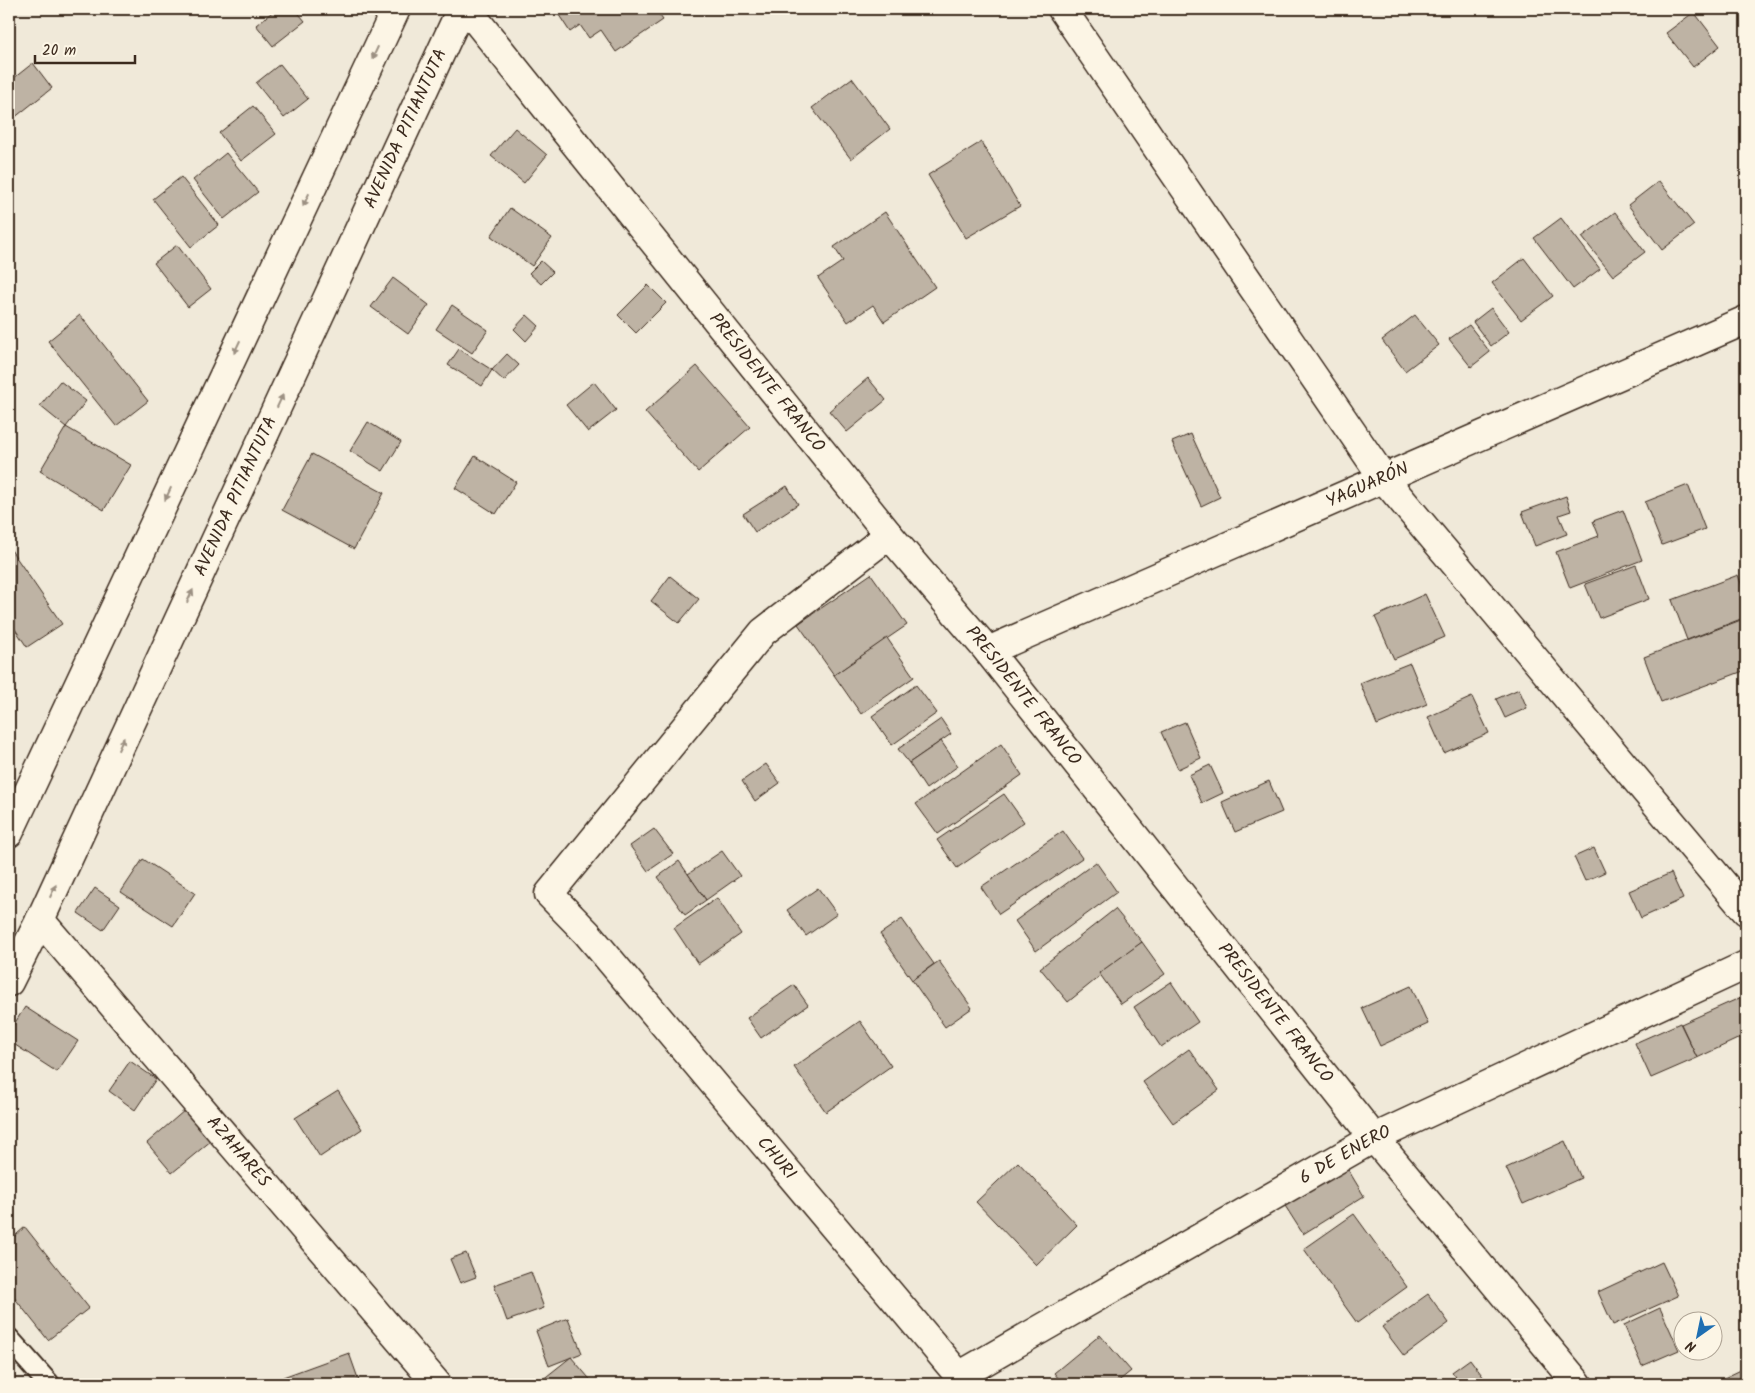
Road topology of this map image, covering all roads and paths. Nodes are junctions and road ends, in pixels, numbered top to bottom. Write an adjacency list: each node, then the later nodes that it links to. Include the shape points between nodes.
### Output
1 (396, 9): 9 (street, one-way to 9)
2 (461, 9): 11 (street, AVENIDA PITIANTUTA, one-way to 2)
3 (467, 9): 7 (street, PRESIDENTE FRANCO)
4 (1062, 9): 6 (street)
5 (1746, 320): 6 (street, YAGUARÓN)
6 (1384, 478): 8 (street, YAGUARÓN); 10 (street)
7 (889, 535): 8 (street, PRESIDENTE FRANCO); 16 (street, CHURI, via 762,632 549,894 587,933)
8 (988, 651): 14 (street, PRESIDENTE FRANCO)
9 (9, 833)
10 (1746, 911)
11 (40, 920): 13 (street, AVENIDA PITIANTUTA); 18 (street, AZAHARES)
12 (1746, 965): 14 (street, 6 DE ENERO)
13 (9, 982)
14 (1374, 1138): 16 (street, 6 DE ENERO); 19 (street, PRESIDENTE FRANCO)
15 (9, 1339): 17 (lane)
16 (963, 1380)
17 (49, 1384)
18 (437, 1384)
19 (1578, 1384)

